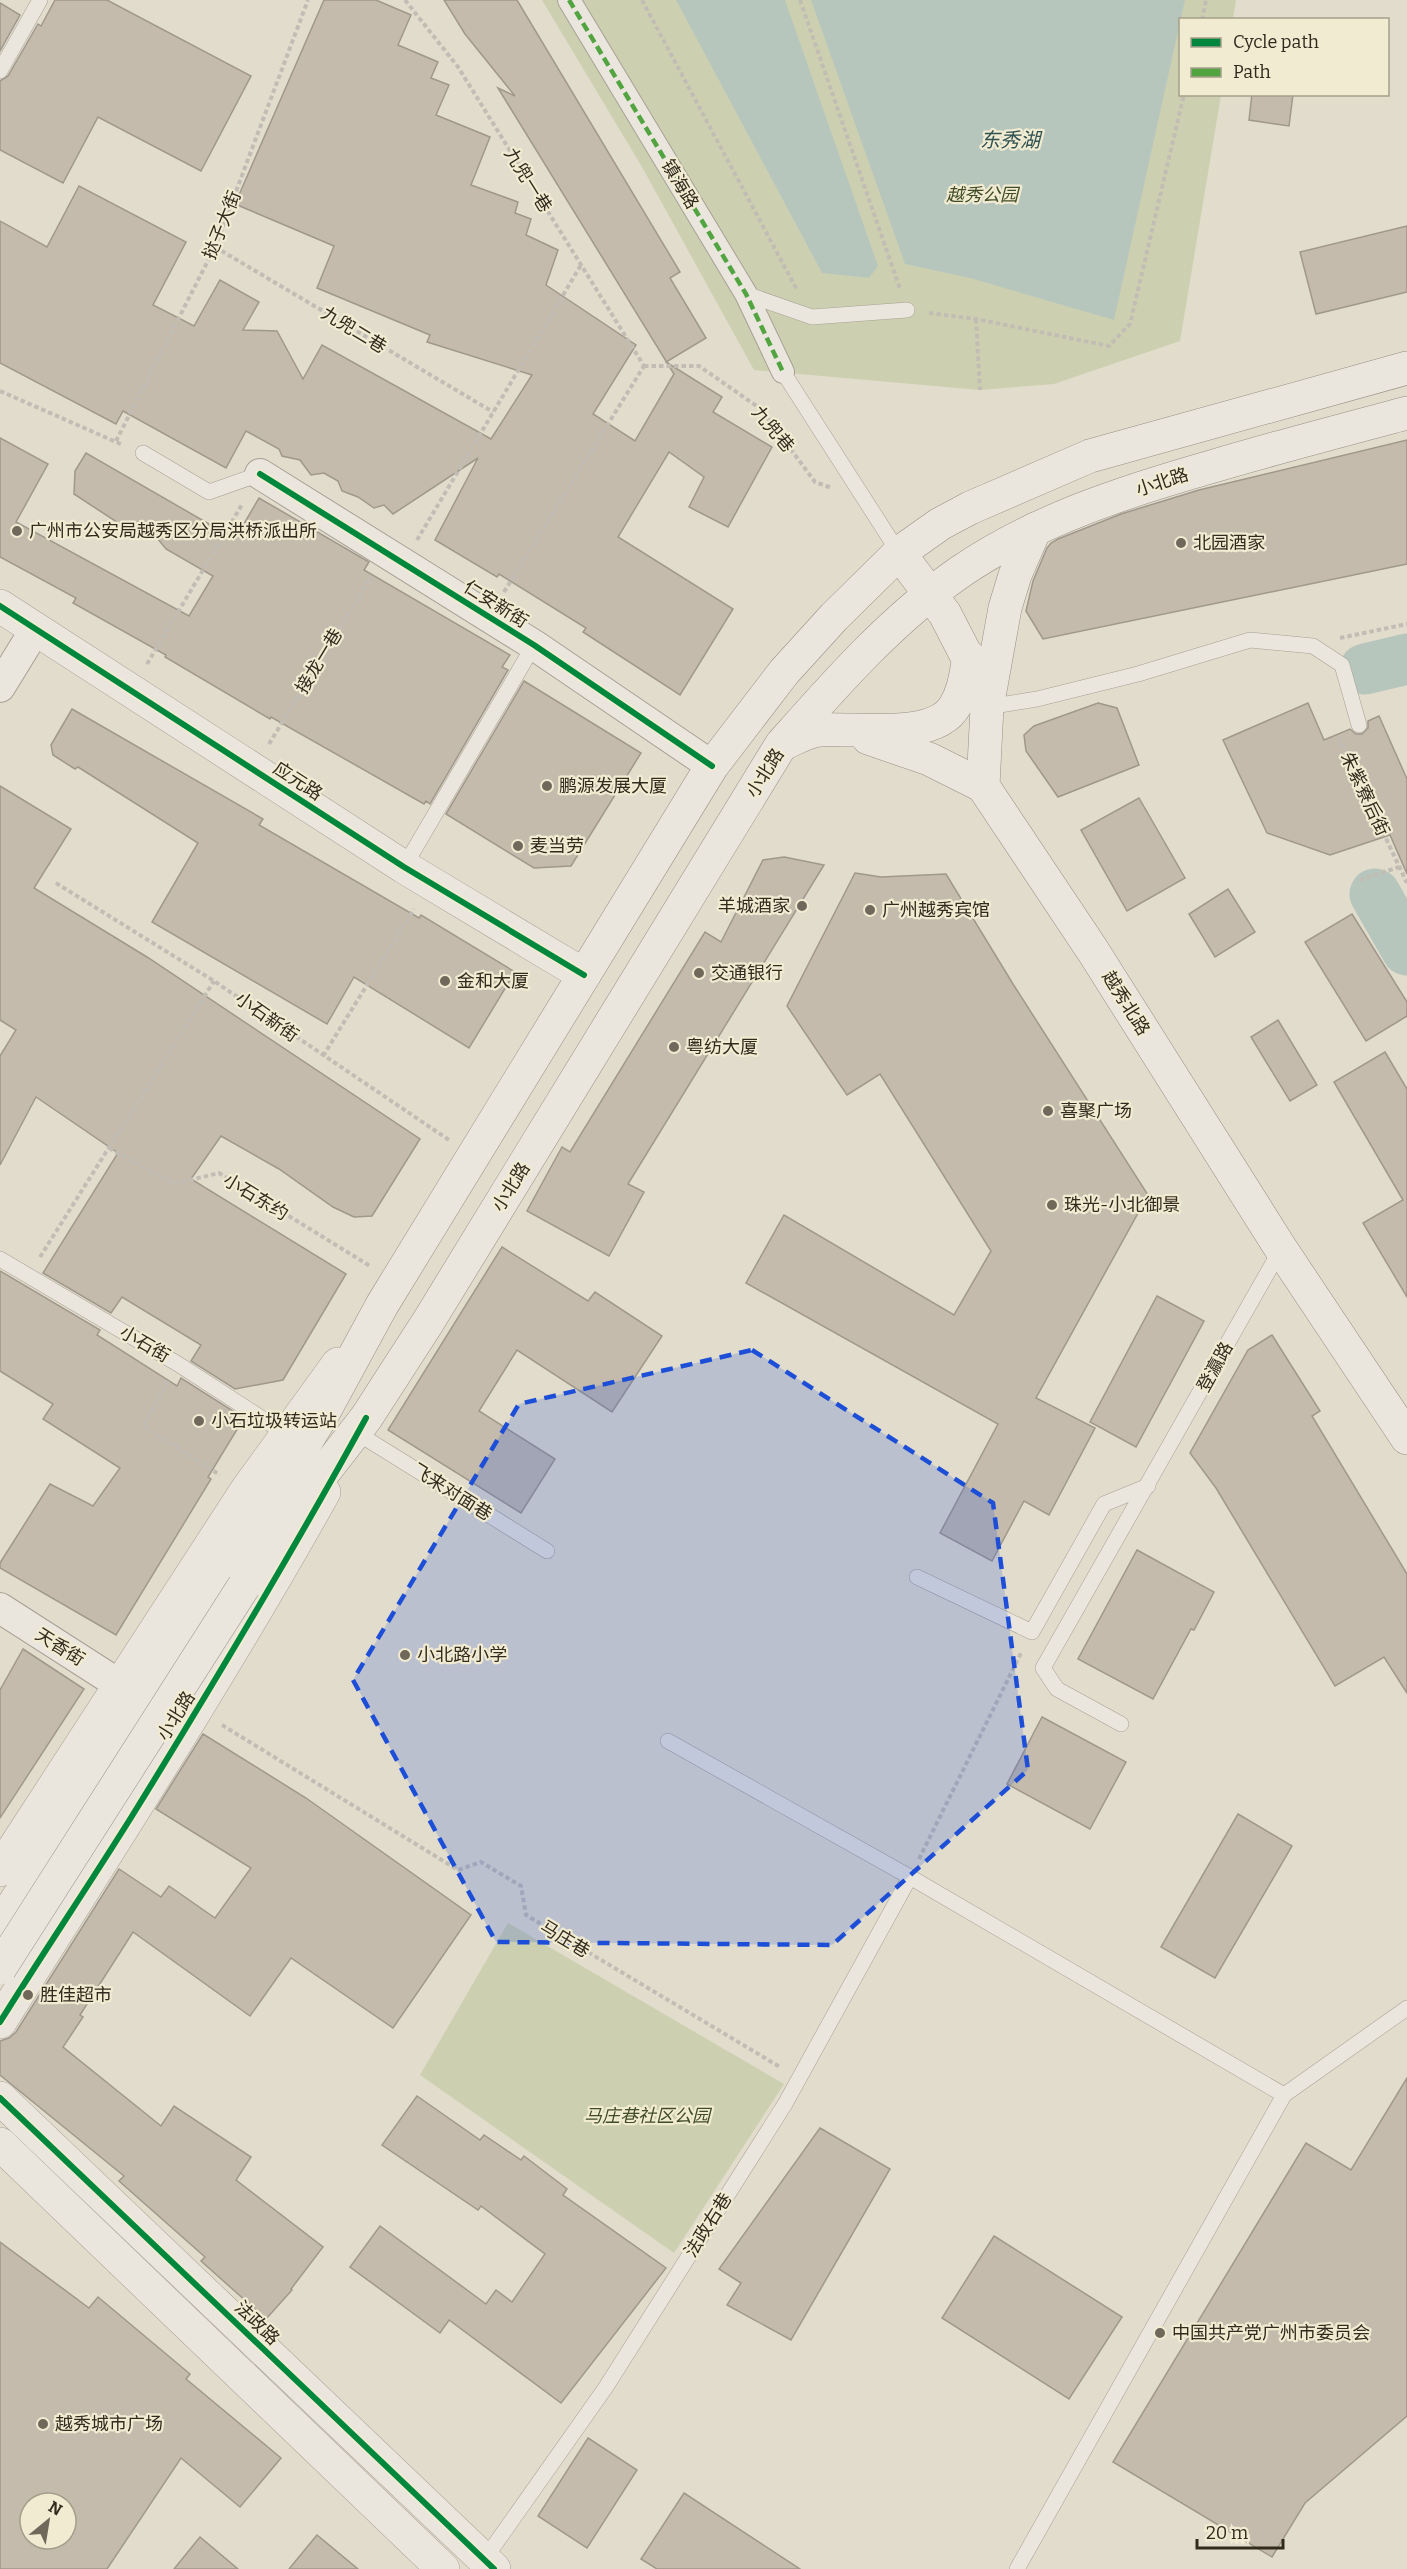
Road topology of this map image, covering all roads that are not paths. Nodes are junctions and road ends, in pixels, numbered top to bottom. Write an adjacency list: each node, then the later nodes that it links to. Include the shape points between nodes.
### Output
1 (40, 0): 3 (lane)
2 (569, 0): 4 (street, 镇海路)
3 (0, 71)
4 (746, 294): 5 (lane, via 812,317); 7 (street, 镇海路)
5 (907, 310)
6 (1407, 368): 12 (main road, 小北路, via 1090,456 970,508)
7 (783, 372): 12 (lane)
8 (1407, 413): 11 (main road, 小北路, via 1187,474 1068,514)
9 (143, 453): 10 (lane, via 209,492)
10 (260, 474): 16 (street, 仁安新街)
11 (1035, 530): 13 (main road, 小北路, via 991,553); 19 (main road, via 1005,608)
12 (899, 553): 13 (main road); 23 (main road, 小北路, via 784,672)
13 (931, 594): 17 (main road); 22 (main road, 小北路, via 854,663)
14 (0, 606): 15 (main road, 应元路)
15 (35, 630): 18 (street); 25 (main road, 应元路)
16 (534, 645): 23 (street, 仁安新街); 25 (lane)
17 (969, 657): 19 (main road); 21 (main road, via 961,694 944,717 903,731)
18 (0, 687)
19 (987, 707): 20 (lane, via 1060,694 1250,640 1313,646 1342,665); 24 (main road)
20 (1356, 718)
21 (837, 730): 22 (main road, via 818,730); 24 (main road, via 929,759)
22 (781, 746): 30 (main road, 小北路)
23 (712, 766): 26 (main road, 小北路)
24 (983, 786): 27 (main road, 越秀北路, via 1093,951)
25 (417, 875): 26 (main road, 应元路)
26 (584, 975): 29 (main road, 小北路)
27 (1281, 1249): 32 (main road, 越秀北路); 33 (lane, 登瀛路)
28 (0, 1259): 31 (lane, 小石街, via 178,1364)
29 (389, 1294): 31 (main road, 小北路); 36 (main road, 小北路)
30 (362, 1426): 34 (lane, 飞来对面巷); 36 (main road, 小北路); 44 (main road, 小北路, via 197,1710)
31 (286, 1434): 38 (main road, 小北路)
32 (1407, 1438)
33 (1148, 1486): 35 (lane, via 1104,1504 1032,1632); 39 (lane, 登瀛路, via 1043,1668 1057,1689)
34 (548, 1551)
35 (917, 1577)
36 (232, 1583): 43 (main road, 小北路); 45 (main road, 小北路, bridge)
37 (0, 1608): 38 (street, 天香街)
38 (120, 1685): 41 (main road, 小北路)
39 (1121, 1724)
40 (668, 1741): 42 (lane)
41 (0, 1870)
42 (910, 1877): 48 (lane); 51 (lane, 法政右巷, via 785,2104)
43 (0, 1926)
44 (39, 1960): 45 (main road); 47 (main road, 小北路)
45 (0, 1966)
46 (1407, 2008): 48 (lane)
47 (0, 2022)
48 (1284, 2095): 53 (lane)
49 (0, 2098): 51 (main road, 法政路)
50 (0, 2144): 52 (main road)
51 (489, 2564)
52 (443, 2569)
53 (1017, 2569)

